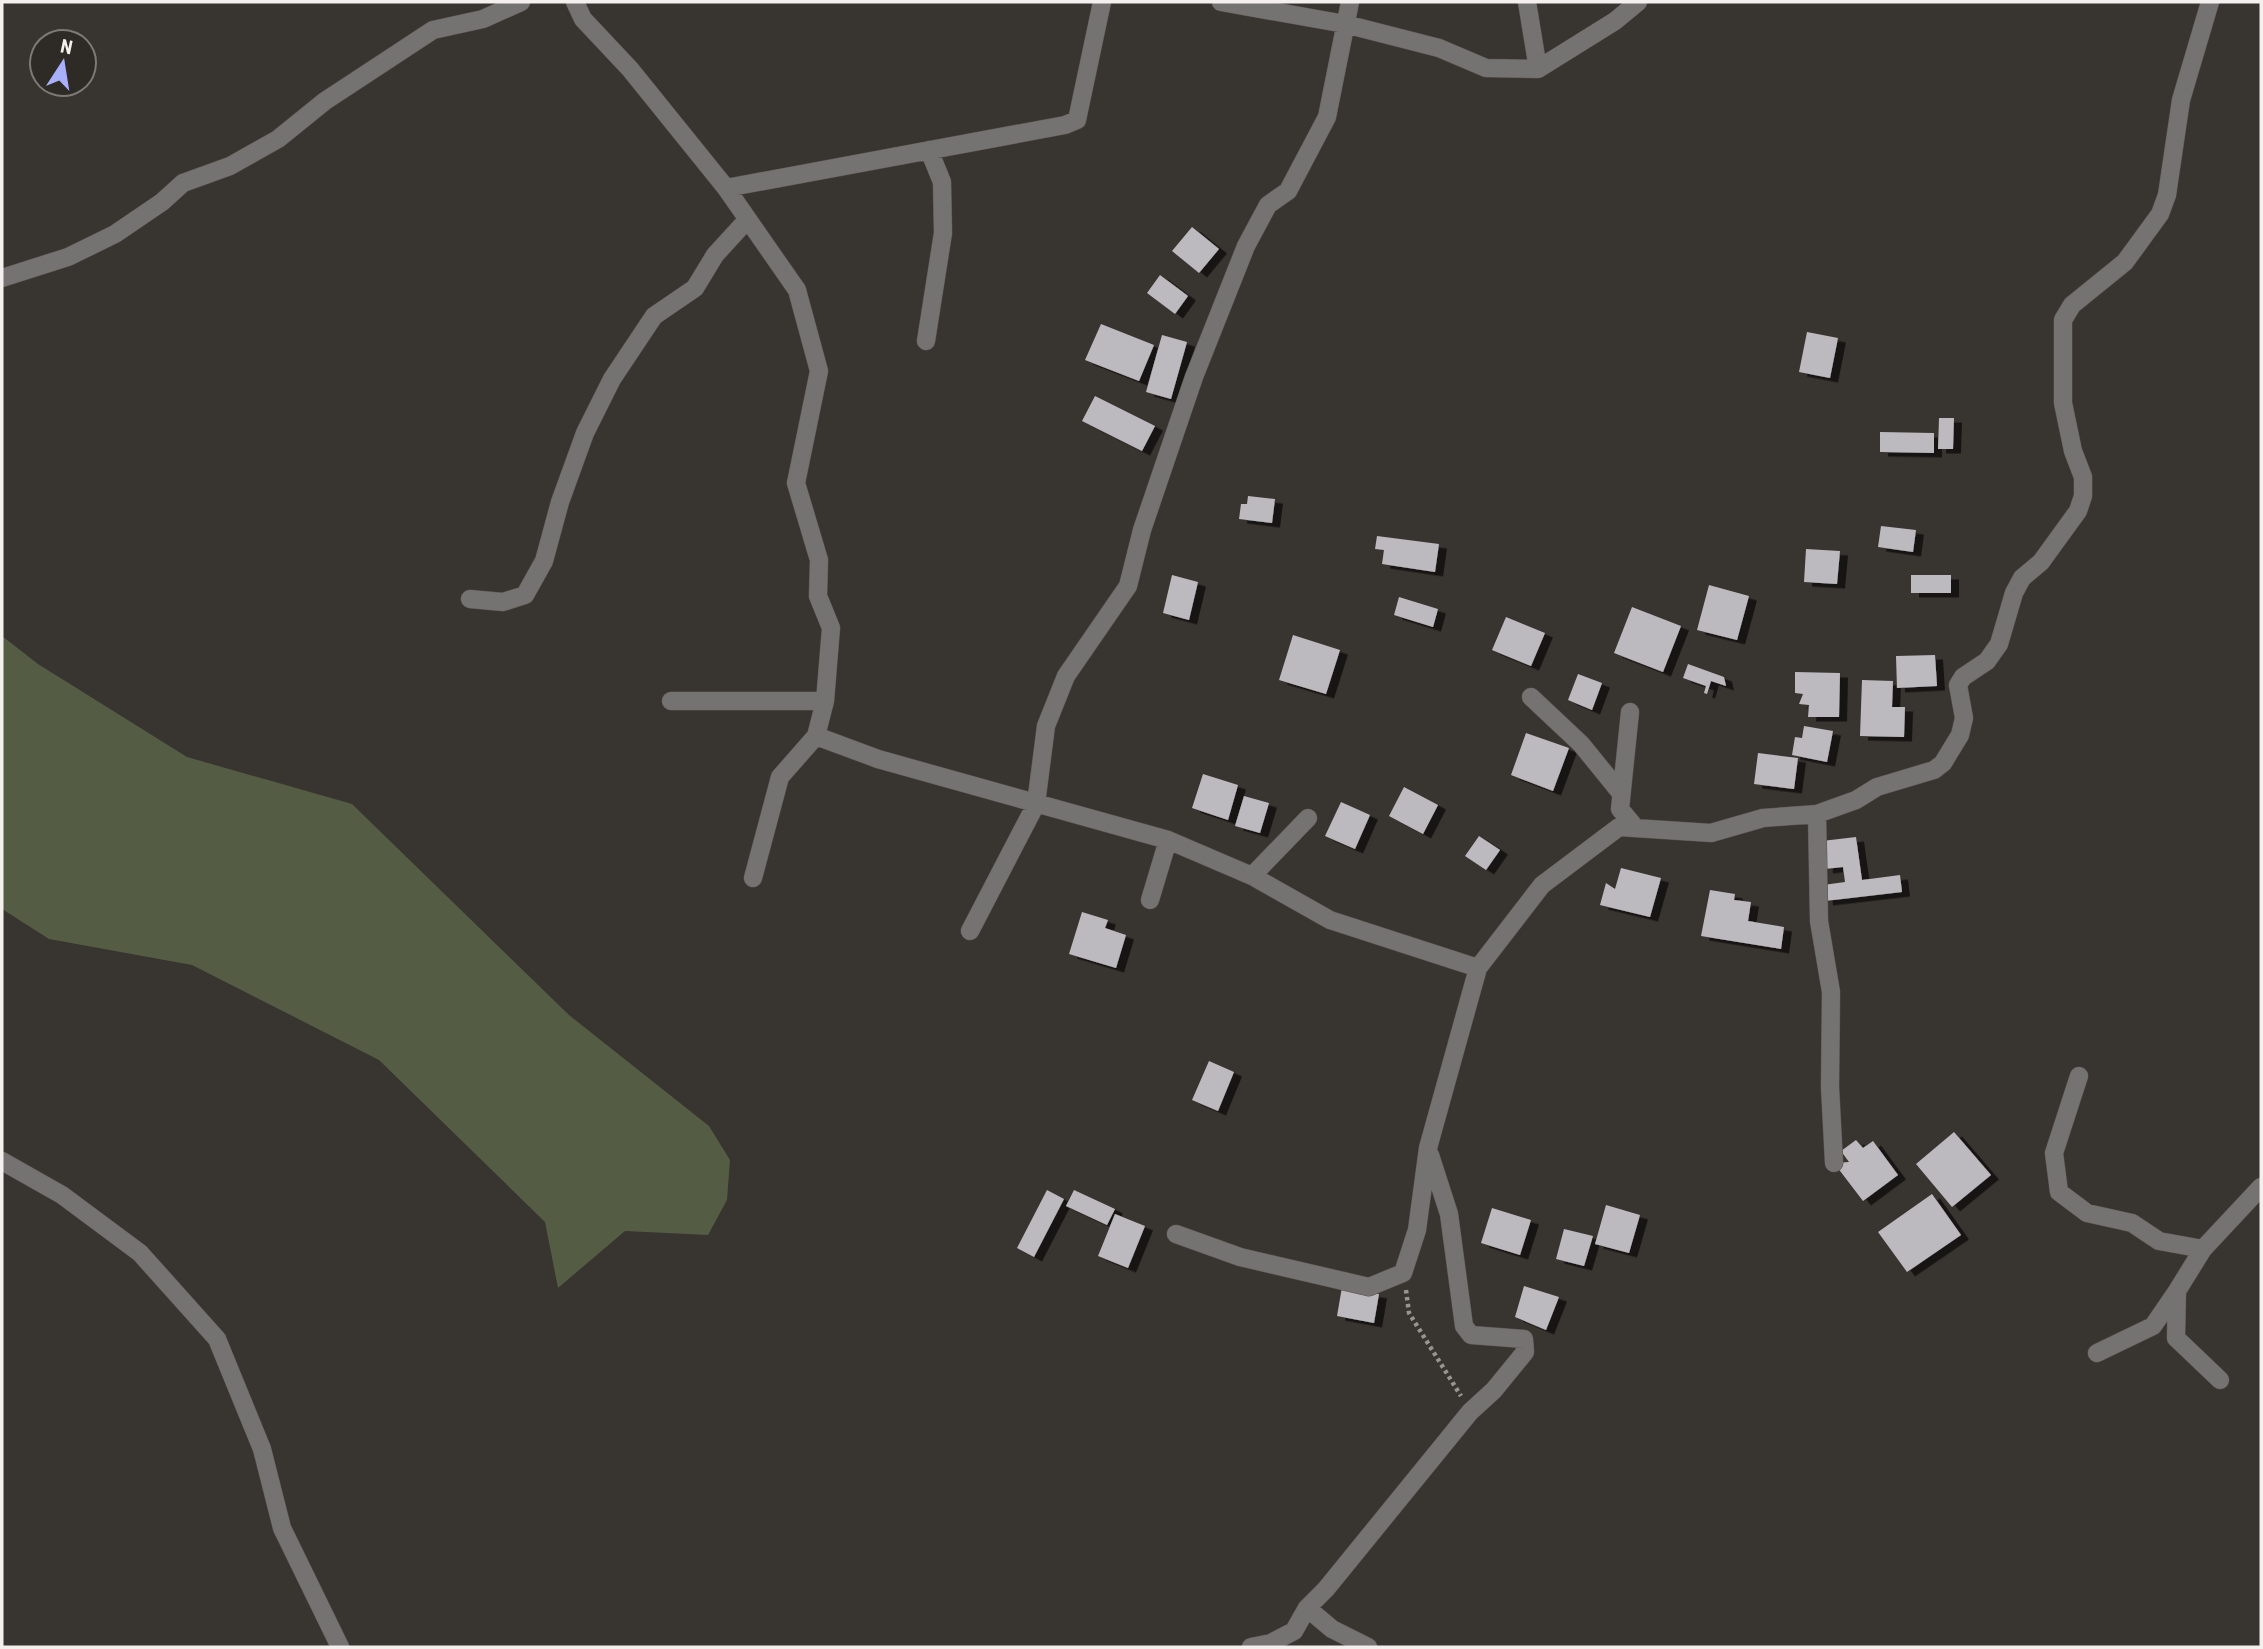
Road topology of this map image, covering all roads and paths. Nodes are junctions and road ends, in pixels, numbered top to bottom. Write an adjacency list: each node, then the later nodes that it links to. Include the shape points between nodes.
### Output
1 (521, 2): 14 (street, via 483,19 433,30 325,101 278,139 230,166 183,183 116,234 68,257)
2 (575, 2): 12 (street, via 583,19 630,69)
3 (1102, 2): 11 (street, via 1077,120)
4 (1221, 2): 9 (street)
5 (1350, 2): 9 (street)
6 (1527, 2): 10 (street)
7 (1638, 2): 10 (street)
8 (2210, 2): 24 (street, via 2181,100 2160,214 2125,262 2072,305 2063,320 2063,403 2083,477 2084,496 2078,511 2041,562 2022,578 1999,644 1987,662 1958,685 1964,718 1961,735 1943,763)
9 (1345, 24): 10 (street, via 1439,48 1486,68); 23 (street, via 1327,117 1288,191 1268,205 1246,246 1194,377 1142,530 1128,586 1066,676 1046,726)
10 (1538, 69)
11 (929, 150): 12 (street); 15 (street, via 942,182 943,233)
12 (726, 188): 13 (street)
13 (747, 220): 16 (street, via 715,255 695,288 654,316 612,379 585,433 544,561 525,595 503,602); 19 (street, via 797,290 819,371 796,483 818,560 818,596 831,628)
14 (2, 278)
15 (926, 341)
16 (470, 598)
17 (1531, 697): 22 (street, via 1581,744)
18 (671, 701): 19 (street)
19 (825, 701): 21 (street)
20 (1630, 712): 22 (street)
21 (816, 736): 23 (street, via 878,759); 29 (street, via 780,776)
22 (1620, 792): 26 (street, via 1620,809)
23 (1036, 804): 27 (street); 31 (street)
24 (1817, 814): 26 (street, via 1763,818 1711,833); 36 (street, via 1819,921 1831,992)
25 (1308, 818): 28 (street)
26 (1635, 827): 32 (street, via 1611,830 1542,885)
27 (1168, 840): 28 (street); 30 (street)
28 (1252, 876): 32 (street, via 1330,920)
29 (753, 878)
30 (1150, 900)
31 (970, 931)
32 (1478, 968): 34 (street)
33 (2079, 1076): 39 (street, via 2054,1153 2059,1192 2087,1213 2133,1223 2159,1241)
34 (1428, 1148): 40 (street, via 1417,1230); 44 (street, via 1449,1214 1464,1326 1471,1335 1524,1339 1525,1352)
35 (2, 1161): 46 (street, via 62,1195 140,1253 217,1339 262,1449 282,1528)
36 (1834, 1163)
37 (2261, 1187): 39 (street)
38 (1176, 1234): 40 (street, via 1240,1257 1369,1287)
39 (2203, 1249): 41 (street)
40 (1399, 1275): 44 (path, via 1409,1314)
41 (2177, 1291): 42 (street, via 2153,1326); 43 (street, via 2176,1338)
42 (2098, 1353)
43 (2220, 1380)
44 (1470, 1412): 45 (street)
45 (1307, 1608): 47 (street, via 1294,1631); 48 (street, via 1332,1629)
46 (340, 1647)
47 (1251, 1647)
48 (1368, 1647)

